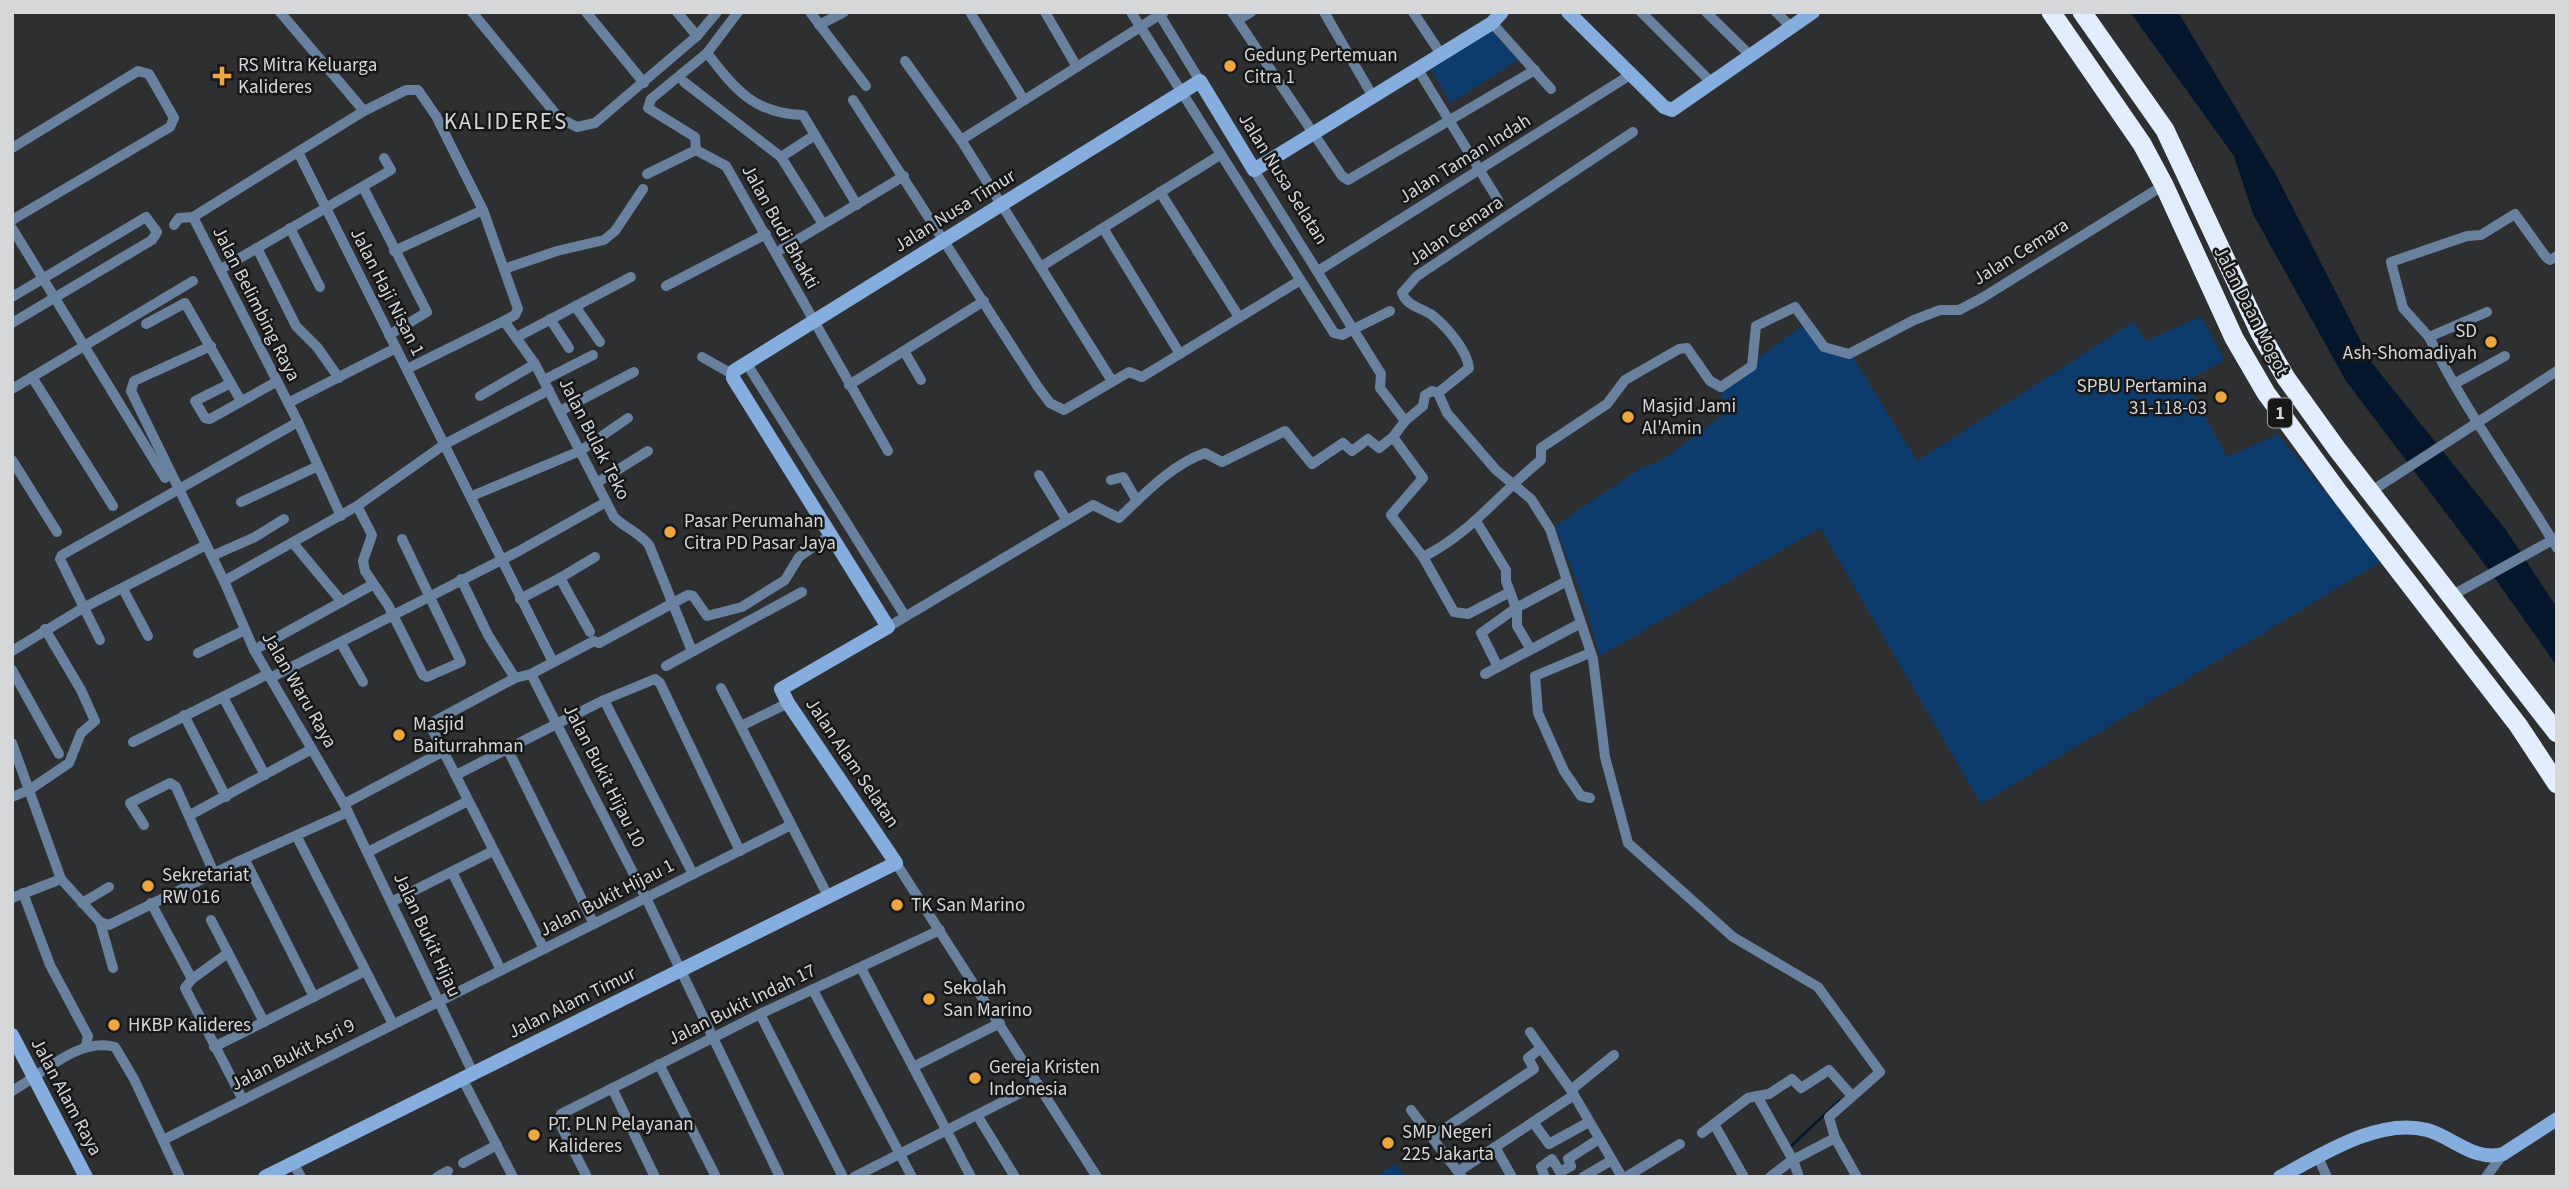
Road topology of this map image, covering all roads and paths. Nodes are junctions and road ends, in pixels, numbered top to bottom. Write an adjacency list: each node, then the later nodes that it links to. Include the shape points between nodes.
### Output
1 (281, 12): 47 (street)
2 (471, 12): 39 (street, via 559,118 577,127 595,123)
3 (586, 12): 39 (street)
4 (677, 12): 28 (street)
5 (718, 12): 28 (street)
6 (738, 12): 29 (street)
7 (810, 12): 25 (street)
8 (844, 12): 25 (street)
9 (970, 12): 46 (street)
10 (1045, 12): 33 (street)
11 (1131, 12): 26 (street)
12 (1251, 12): 23 (street)
13 (1324, 12): 44 (street)
14 (1413, 12): 30 (street)
15 (1568, 12): 36 (street)
16 (1641, 12): 40 (street)
17 (1706, 12): 31 (street)
18 (1776, 12): 27 (street)
19 (1813, 12): 27 (street)
20 (2051, 12): 63 (highway, Jalan Daan Mogot / 1, via 2124,115)
21 (2082, 12): 79 (highway, Jalan Daan Mogot / 1, via 2165,130)
22 (1160, 13): 26 (street); 37 (street, Jalan Nusa Selatan)
23 (1235, 16): 49 (street)
24 (1497, 18): 30 (street); 35 (street)
25 (819, 25): 41 (street)
26 (1140, 27): 33 (street); 43 (street)
27 (1792, 28): 31 (street)
28 (697, 36): 39 (street)
29 (707, 53): 51 (street, via 735,89 776,115 803,115); 54 (street, Jalan Budi Bhakti, via 651,99 648,108 695,137)
30 (1441, 54): 34 (street)
31 (1751, 55): 40 (street)
32 (905, 61): 52 (street)
33 (1077, 67): 46 (street)
34 (1417, 68): 44 (street); 48 (street)
35 (1535, 70): 42 (street); 48 (street)
36 (1630, 75): 40 (street, via 1672,110); 60 (street, Jalan Taman Indah)
37 (1200, 81): 43 (street, Jalan Nusa Timur); 59 (street, Jalan Nusa Selatan)
38 (684, 82): 57 (street)
39 (644, 83)
40 (1712, 83)
41 (866, 86)
42 (1551, 89)
43 (1181, 92): 56 (street); 68 (street, Jalan Nusa Timur)
44 (1372, 95): 49 (street)
45 (853, 100): 62 (street)
46 (1024, 100): 52 (street)
47 (364, 111): 55 (street, Jalan Belimbing Raya); 71 (street, via 406,90 418,90)
48 (1449, 120): 49 (street, via 1348,180); 60 (street)
49 (1314, 132): 59 (street)
50 (1633, 132): 141 (street, Jalan Cemara, via 1417,276 1402,293 1406,302 1433,316 1468,356 1465,373)
51 (815, 135): 57 (street); 69 (street)
52 (961, 140): 68 (street)
53 (12, 148): 73 (street, via 138,71 149,74 174,118 170,127)
54 (696, 150): 61 (street); 80 (street, Jalan Budi Bhakti, via 726,166)
55 (299, 155): 70 (street, Jalan Haji Nisan 1); 72 (street, Jalan Belimbing Raya)
56 (1220, 155): 66 (street); 96 (street)
57 (781, 157): 75 (street)
58 (384, 158): 64 (street, via 391,170)
59 (1254, 170): 90 (street, Jalan Nusa Selatan)
60 (1479, 170): 67 (street); 90 (street, Jalan Taman Indah)
61 (647, 174)
62 (904, 176): 69 (street); 81 (street)
63 (2164, 185): 82 (highway, Jalan Daan Mogot / 1); 163 (street, Jalan Cemara, via 1971,304 1914,320 1849,354 1824,347 1800,309 1791,308 1756,326 1752,366 1721,387 1710,381 1687,348 1679,349 1625,380 1607,404 1544,445 1541,460)
64 (363, 187): 70 (street); 85 (street)
65 (643, 189): 89 (street, via 604,240)
66 (1160, 192): 78 (street); 105 (street)
67 (1498, 200)
68 (1002, 204): 81 (street, Jalan Nusa Timur); 87 (street)
69 (857, 205): 75 (street)
70 (324, 208): 77 (street); 112 (street, Jalan Haji Nisan 1)
71 (483, 210): 85 (street); 89 (street)
72 (195, 216): 74 (street, via 179,218); 88 (street, Jalan Belimbing Raya)
73 (12, 220)
74 (174, 225)
75 (823, 225): 84 (street)
76 (12, 228): 93 (street)
77 (290, 228): 83 (street); 98 (street)
78 (1103, 228): 87 (street); 121 (street)
79 (2214, 230): 82 (highway, via 2206,245); 91 (highway, Jalan Daan Mogot / 1)
80 (765, 234): 97 (street); 109 (street, Jalan Budi Bhakti)
81 (946, 240): 101 (street); 109 (street, Jalan Nusa Timur)
82 (2190, 240): 94 (highway, Jalan Daan Mogot / 1)
83 (257, 248): 88 (street); 132 (street, via 296,326)
84 (782, 248)
85 (396, 256): 112 (street, via 425,314)
86 (2557, 256): 114 (street, via 2546,257 2517,214 2481,235 2391,262 2403,308)
87 (1042, 266): 134 (street)
88 (221, 269): 135 (street, Jalan Belimbing Raya)
89 (504, 269): 107 (street, via 518,309)
90 (1318, 271): 111 (street, Jalan Nusa Selatan)
91 (2233, 271): 94 (highway, via 2217,266); 165 (highway, Jalan Daan Mogot / 1, via 2286,378)
92 (631, 277): 102 (street)
93 (43, 279): 99 (street); 100 (street); 100 (street, via 146,218 157,232 152,240)
94 (2208, 280): 242 (highway, Jalan Daan Mogot / 1, via 2249,365 2283,418 2518,725)
95 (193, 281): 117 (street)
96 (1299, 281): 105 (street); 111 (street, via 1338,336)
97 (666, 286)
98 (320, 287)
99 (12, 297)
100 (54, 298): 108 (street); 117 (street)
101 (984, 301): 120 (street); 134 (street, via 1050,403 1064,410)
102 (575, 306): 106 (street); 115 (street)
103 (1390, 311): 111 (street)
104 (2487, 312): 114 (street)
105 (1239, 317): 121 (street)
106 (550, 319): 113 (street); 119 (street)
107 (504, 321): 113 (street, Jalan Bulak Teko); 127 (street)
108 (12, 323)
109 (813, 323): 126 (street, Jalan Nusa Timur); 139 (street, Jalan Budi Bhakti)
110 (146, 324): 116 (street, via 185,303)
111 (1354, 330): 147 (street, Jalan Nusa Selatan, via 1381,374 1380,388)
112 (388, 335): 118 (street, Jalan Haji Nisan 1)
113 (517, 337): 125 (street, Jalan Bulak Teko)
114 (2429, 337): 137 (street)
115 (600, 342)
116 (211, 346): 136 (street); 164 (street, Jalan Waru Raya, via 131,385)
117 (83, 347): 131 (street); 160 (street)
118 (396, 348): 127 (street, Jalan Haji Nisan 1); 132 (street)
119 (569, 348)
120 (904, 351): 133 (street); 139 (street)
121 (1180, 354): 134 (street, via 1142,377 1129,372)
122 (593, 355): 138 (street)
123 (2505, 356): 137 (street)
124 (702, 357): 130 (street)
125 (535, 363): 138 (street, Jalan Bulak Teko); 142 (street)
126 (747, 363): 130 (street, Jalan Nusa Timur); 152 (street)
127 (407, 369): 151 (street, Jalan Haji Nisan 1)
128 (2557, 371): 148 (street)
129 (634, 372): 145 (street)
130 (732, 374): 156 (street)
131 (32, 377): 140 (street); 170 (street)
132 (339, 379): 144 (street)
133 (921, 380)
134 (1112, 381)
135 (276, 382): 143 (street); 144 (street, Jalan Belimbing Raya)
136 (229, 384): 143 (street); 143 (street, via 195,401 205,418)
137 (2455, 384): 148 (street)
138 (546, 385): 145 (street, Jalan Bulak Teko); 151 (street)
139 (849, 385): 155 (street, Jalan Budi Bhakti)
140 (12, 388)
141 (1438, 393): 147 (street, via 1425,395 1423,406); 163 (street, via 1447,413)
142 (480, 396)
143 (241, 401)
144 (288, 404): 149 (street, Jalan Belimbing Raya)
145 (560, 411): 153 (street, Jalan Bulak Teko)
146 (628, 418): 153 (street)
147 (1405, 421): 150 (street)
148 (2477, 421): 165 (street); 179 (street)
149 (298, 422): 158 (street, Jalan Belimbing Raya); 164 (street)
150 (1393, 438): 167 (street, via 1379,448 1368,439 1352,451 1343,443 1312,464 1285,430 1222,462 1205,453 1194,457); 184 (street, via 1423,478 1390,513)
151 (446, 444): 166 (street, Jalan Haji Nisan 1); 171 (street)
152 (799, 449): 156 (street); 202 (street)
153 (580, 451): 162 (street, Jalan Bulak Teko); 166 (street)
154 (648, 451): 162 (street)
155 (888, 451)
156 (783, 459): 177 (street)
157 (12, 460): 176 (street)
158 (316, 467): 168 (street); 172 (street, Jalan Belimbing Raya)
159 (1039, 475): 174 (street)
160 (165, 478)
161 (1111, 480): 167 (street, via 1123,477)
162 (598, 482): 169 (street, Jalan Bulak Teko)
163 (1511, 484): 175 (street); 189 (street, via 1531,499 1550,529)
164 (176, 489): 181 (street, Jalan Waru Raya); 199 (street, via 62,555)
165 (2370, 492): 194 (highway, Jalan Daan Mogot / 1)
166 (472, 496): 185 (street, Jalan Haji Nisan 1)
167 (1137, 500): 174 (street, via 1119,518 1093,505)
168 (241, 502)
169 (606, 502): 185 (street); 198 (street, Jalan Bulak Teko, via 626,529 649,545)
170 (113, 506)
171 (357, 506): 172 (street); 190 (street, via 372,535 363,561)
172 (341, 516): 180 (street)
173 (284, 519): 182 (street)
174 (1066, 519): 202 (street)
175 (1476, 521): 184 (street); 193 (street, via 1506,570)
176 (57, 532)
177 (830, 535): 198 (street, via 799,557 785,579 742,607 707,616 688,595); 204 (street)
178 (402, 539): 195 (street)
179 (2552, 542): 194 (street)
180 (293, 543): 188 (street); 197 (street)
181 (206, 545): 182 (street, Jalan Waru Raya); 191 (street)
182 (212, 556): 188 (street, Jalan Waru Raya)
183 (595, 557): 186 (street)
184 (1423, 557): 193 (street, via 1457,613 1479,609)
185 (502, 558): 187 (street); 196 (street, Jalan Haji Nisan 1)
186 (560, 578): 196 (street); 208 (street)
187 (461, 579): 195 (street); 224 (street)
188 (224, 581): 206 (street, Jalan Waru Raya)
189 (1567, 581): 200 (street); 203 (street)
190 (372, 585): 197 (street); 201 (street)
191 (123, 589): 199 (street); 207 (street)
192 (802, 592): 214 (street)
193 (1510, 592): 200 (street)
194 (2457, 593): 233 (highway, Jalan Daan Mogot / 1)
195 (431, 596): 201 (street); 201 (street, via 461,662 428,677 422,675)
196 (520, 599): 217 (street, Jalan Haji Nisan 1)
197 (342, 602): 212 (street)
198 (671, 605): 208 (street, via 599,643); 214 (street, Jalan Bulak Teko)
199 (83, 608): 205 (street); 209 (street)
200 (1516, 608): 211 (street, via 1517,626); 219 (street, via 1481,634)
201 (393, 615): 210 (street)
202 (905, 617): 204 (street)
203 (1579, 624): 211 (street); 216 (street)
204 (888, 627): 229 (street, Jalan Alam Selatan, via 784,685 781,689)
205 (45, 629): 213 (street); 243 (street, via 95,718 73,746 69,763)
206 (245, 630): 212 (street, Jalan Waru Raya); 215 (street)
207 (148, 636)
208 (592, 637): 217 (street)
209 (100, 640)
210 (341, 643): 223 (street); 225 (street)
211 (1530, 648): 219 (street)
212 (254, 650): 223 (street, Jalan Waru Raya)
213 (12, 651)
214 (692, 651): 218 (street)
215 (198, 653)
216 (1590, 653): 246 (street, via 1535,676 1538,713 1555,752 1581,796); 303 (street, via 1605,757 1629,844 1733,937 1818,987 1878,1069)
217 (553, 662): 221 (street)
218 (666, 666)
219 (1498, 667): 222 (street)
220 (12, 670): 239 (street)
221 (531, 674): 224 (street); 231 (street, Jalan Bukit Hijau 10)
222 (1485, 674)
223 (268, 677): 227 (street); 237 (street, Jalan Waru Raya)
224 (515, 678): 238 (street, via 435,721 432,729)
225 (363, 682)
226 (721, 688): 232 (street)
227 (222, 697): 230 (street); 240 (street)
228 (604, 700): 231 (street); 254 (street, via 648,680 660,683); 260 (street)
229 (788, 703): 232 (street); 257 (street, Jalan Alam Selatan)
230 (184, 715): 234 (street); 245 (street)
231 (558, 722): 236 (street); 265 (street, Jalan Bukit Hijau 10)
232 (741, 726): 251 (street)
233 (2557, 733)
234 (133, 742)
235 (12, 743): 243 (street)
236 (507, 748): 241 (street); 271 (street)
237 (312, 749): 240 (street); 248 (street, Jalan Waru Raya)
238 (444, 751): 241 (street); 248 (street)
239 (60, 754)
240 (265, 775): 245 (street)
241 (456, 775): 247 (street)
242 (2557, 784)
243 (29, 790): 244 (street); 261 (street)
244 (12, 797)
245 (226, 797): 249 (street)
246 (1590, 798)
247 (468, 801): 253 (street); 255 (street)
248 (346, 808): 252 (street); 255 (street, Jalan Bukit Hijau)
249 (190, 815): 250 (street, via 170,783 131,803); 259 (street)
250 (144, 825)
251 (791, 825): 254 (street, Jalan Bukit Hijau 1); 264 (street)
252 (297, 837): 256 (street); 279 (street)
253 (493, 851): 258 (street); 273 (street)
254 (740, 851): 260 (street, Jalan Bukit Hijau 1)
255 (368, 852): 266 (street, Jalan Bukit Hijau)
256 (245, 860): 259 (street); 282 (street)
257 (896, 863): 264 (street, Jalan Alam Timur); 272 (street, Jalan Alam Selatan)
258 (452, 872): 266 (street); 277 (street)
259 (214, 873): 268 (street)
260 (693, 874): 265 (street, Jalan Bukit Hijau 1)
261 (61, 879): 263 (street); 267 (street)
262 (109, 887): 267 (street)
263 (18, 896): 291 (street, via 88,1036)
264 (828, 897): 278 (street, Jalan Alam Timur)
265 (646, 898): 271 (street, Jalan Bukit Hijau 1); 278 (street, Jalan Bukit Hijau 10)
266 (393, 901): 283 (street, Jalan Bukit Hijau)
267 (82, 902): 270 (street)
268 (151, 903): 270 (street, via 109,925); 280 (street)
269 (211, 920): 274 (street)
270 (100, 922): 275 (street)
271 (594, 924): 273 (street, Jalan Bukit Hijau 1)
272 (940, 930): 276 (street, Jalan Bukit Indah 17); 286 (street, Jalan Alam Selatan)
273 (544, 949): 277 (street, Jalan Bukit Hijau 1)
274 (228, 953): 280 (street); 285 (street)
275 (113, 968)
276 (861, 968): 281 (street, Jalan Bukit Indah 17); 296 (street)
277 (501, 970): 283 (street, Jalan Bukit Hijau 1)
278 (681, 970): 290 (street, Jalan Bukit Hijau 10); 297 (street, Jalan Alam Timur)
279 (365, 971): 282 (street); 287 (street)
280 (192, 979): 292 (street, via 186,992)
281 (813, 990): 284 (street, Jalan Bukit Indah 17); 321 (street)
282 (314, 997): 285 (street)
283 (439, 1002): 287 (street, Jalan Bukit Asri 9); 297 (street, Jalan Bukit Hijau)
284 (760, 1014): 290 (street, Jalan Bukit Indah 17); 339 (street)
285 (264, 1022): 292 (street)
286 (1000, 1023): 296 (street); 299 (street, Jalan Alam Selatan)
287 (393, 1024): 305 (street, Jalan Bukit Asri 9)
288 (1530, 1032): 293 (street)
289 (12, 1035): 298 (street, Jalan Alam Raya)
290 (713, 1037): 295 (street, Jalan Bukit Indah 17); 338 (street, Jalan Bukit Hijau 10)
291 (86, 1045): 298 (street); 317 (street, via 115,1047)
292 (214, 1047): 305 (street)
293 (1541, 1048): 302 (street); 314 (street, via 1528,1058 1534,1069)
294 (1614, 1055): 302 (street)
295 (659, 1064): 300 (street, Jalan Bukit Indah 17); 337 (street)
296 (913, 1067): 312 (street)
297 (468, 1076): 319 (street, Jalan Bukit Hijau); 326 (street, Jalan Alam Timur)
298 (36, 1078): 301 (street); 330 (street, Jalan Alam Raya)
299 (1038, 1084): 307 (street); 344 (street, Jalan Alam Selatan)
300 (612, 1088): 335 (street, Jalan Bukit Indah 17, via 561,1114 559,1122); 336 (street)
301 (12, 1091)
302 (1573, 1092): 309 (street); 310 (street)
303 (1850, 1094): 304 (street, via 1829,1070 1801,1088 1793,1079); 315 (street, via 1829,1117)
304 (1757, 1096): 311 (street); 323 (street)
305 (243, 1100): 317 (street, Jalan Bukit Asri 9)
306 (1410, 1110): 314 (street)
307 (977, 1115): 312 (street); 343 (street)
308 (2557, 1119): 322 (street)
309 (1533, 1122): 310 (street, via 1549,1144); 320 (street)
310 (1590, 1122): 316 (street)
311 (1714, 1124): 313 (street); 348 (street)
312 (947, 1130): 321 (street); 342 (street)
313 (1702, 1133)
314 (1432, 1137): 328 (street)
315 (1835, 1138): 323 (street); 351 (street)
316 (1599, 1139): 325 (street); 346 (street, via 1568,1159 1571,1166 1560,1172 1552,1159 1541,1167)
317 (163, 1140): 331 (street)
318 (1679, 1144): 329 (street)
319 (497, 1145): 327 (street); 334 (street, Jalan Bukit Hijau)
320 (1495, 1147): 328 (street); 345 (street)
321 (901, 1153): 340 (street); 341 (street)
322 (2502, 1154): 324 (street, via 2475,1153 2435,1133 2411,1128 2381,1132); 354 (street)
323 (1789, 1157): 349 (street); 350 (street)
324 (2318, 1157): 352 (street); 353 (street)
325 (1612, 1160): 329 (street); 347 (street)
326 (293, 1163): 332 (street, Jalan Alam Timur); 333 (street)
327 (463, 1163)
328 (1460, 1174)
329 (1631, 1175)
330 (86, 1177)
331 (180, 1177)
332 (265, 1177)
333 (301, 1177)
334 (513, 1177)
335 (587, 1177)
336 (655, 1177)
337 (716, 1177)
338 (780, 1177)
339 (843, 1177)
340 (854, 1177)
341 (912, 1177)
342 (971, 1177)
343 (1015, 1177)
344 (1097, 1177)
345 (1513, 1177)
346 (1545, 1177)
347 (1583, 1177)
348 (1744, 1177)
349 (1770, 1177)
350 (1799, 1177)
351 (1857, 1177)
352 (2280, 1177)
353 (2327, 1177)
354 (2486, 1177)

